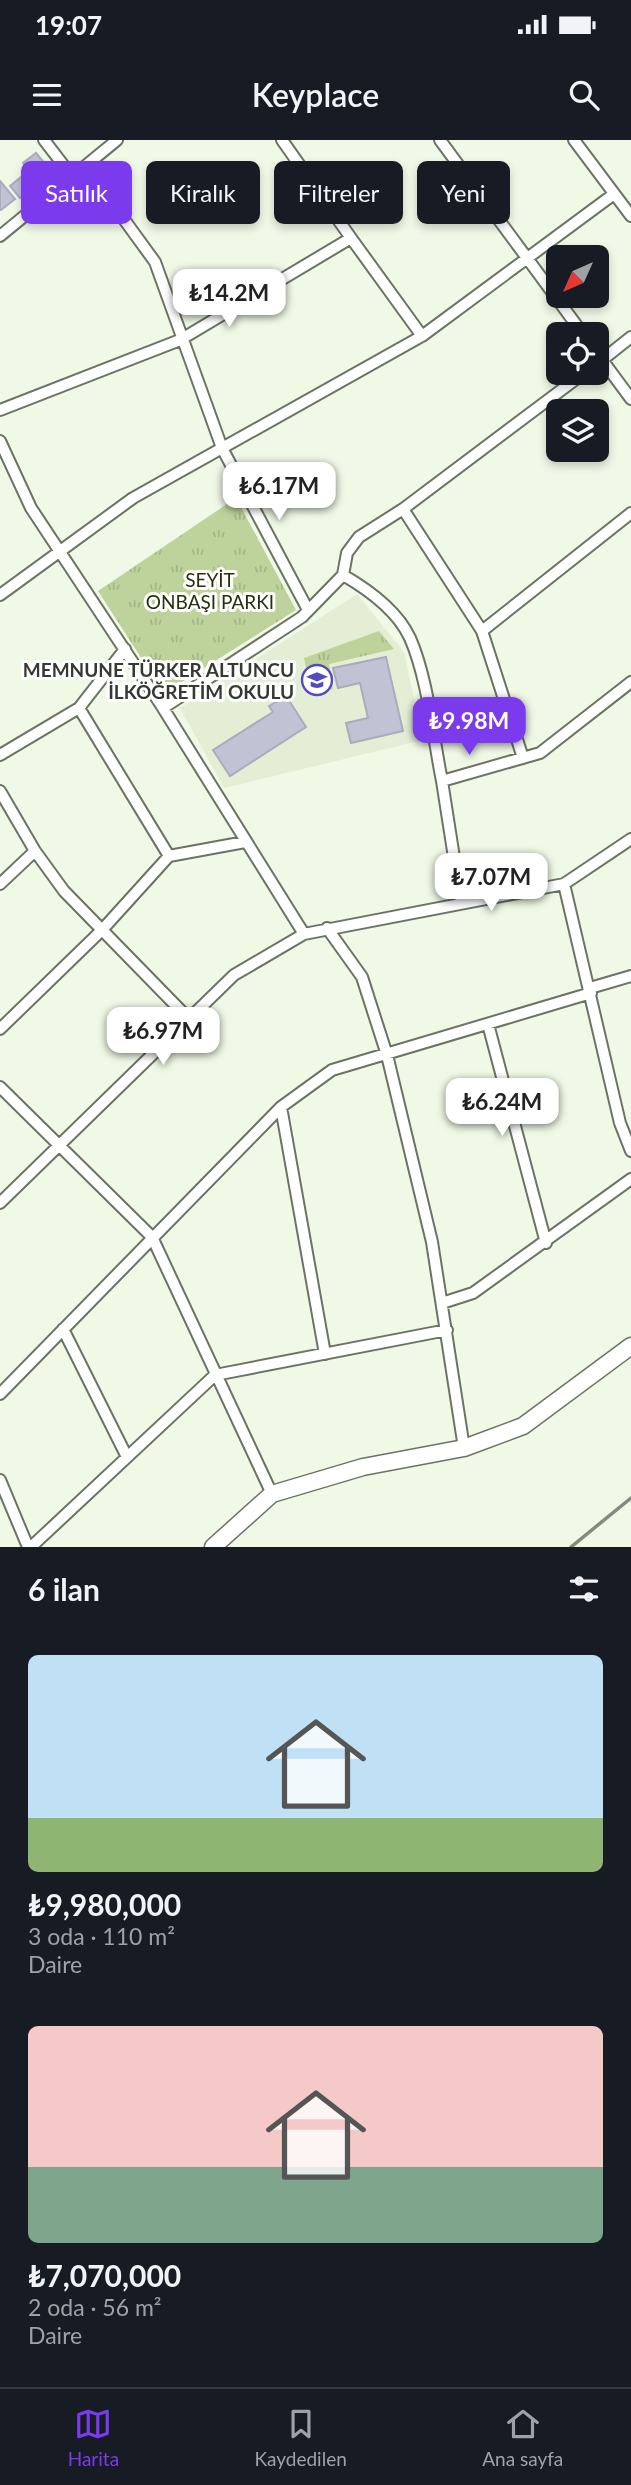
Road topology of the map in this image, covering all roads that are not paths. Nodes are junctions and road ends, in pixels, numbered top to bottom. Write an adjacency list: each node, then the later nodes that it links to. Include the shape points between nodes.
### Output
1 (44, 140): 6 (street)
2 (117, 140): 7 (street)
3 (282, 140): 13 (street)
4 (440, 140): 14 (street)
5 (574, 140): 8 (street)
6 (60, 161)
7 (89, 161)
8 (614, 194): 9 (street); 14 (street)
9 (631, 216)
10 (21, 218): 12 (street)
11 (126, 224): 18 (street, via 155,262)
12 (0, 236)
13 (351, 238): 16 (street); 18 (street)
14 (528, 260): 15 (street); 16 (street)
15 (574, 322)
16 (422, 336): 25 (street)
17 (631, 337): 19 (street)
18 (180, 340): 23 (street); 25 (street)
19 (609, 352)
20 (609, 372): 22 (street)
21 (568, 385): 26 (street)
22 (631, 399)
23 (0, 410)
24 (0, 441): 28 (street, via 31,508)
25 (222, 448): 28 (street, via 133,498); 31 (street)
26 (403, 509): 29 (street, via 359,537 347,553); 32 (street)
27 (631, 513): 32 (street)
28 (61, 549): 30 (street); 33 (street)
29 (343, 575): 31 (street); 39 (street, via 369,590 409,635)
30 (0, 595)
31 (309, 610): 36 (street)
32 (482, 631): 38 (street)
33 (125, 649): 35 (street); 36 (street)
34 (631, 682): 38 (street, via 540,753)
35 (79, 708): 37 (street); 44 (street)
36 (163, 708): 42 (street)
37 (0, 755)
38 (523, 758): 39 (street)
39 (442, 781): 47 (street)
40 (0, 791): 43 (street)
41 (631, 839): 46 (street)
42 (245, 842): 44 (street); 50 (street)
43 (35, 850): 45 (street); 49 (street, via 64,891)
44 (169, 856): 49 (street)
45 (0, 884)
46 (564, 884): 47 (street); 52 (street)
47 (461, 902): 48 (street)
48 (327, 928): 50 (street); 56 (street, via 362,977)
49 (102, 930): 53 (street); 55 (street)
50 (304, 934): 53 (street, via 234,975)
51 (631, 976): 52 (street)
52 (591, 990): 54 (street); 60 (street, via 620,1124)
53 (189, 1019): 59 (street)
54 (488, 1024): 56 (street); 64 (street)
55 (0, 1029)
56 (387, 1055): 58 (street, via 332,1070); 65 (street, via 420,1185)
57 (0, 1087): 59 (street)
58 (282, 1107): 63 (street); 69 (street)
59 (60, 1146): 62 (street); 63 (street)
60 (631, 1151)
61 (631, 1179): 64 (street)
62 (0, 1203)
63 (152, 1237): 66 (street); 70 (street)
64 (546, 1243): 65 (street, via 473,1293)
65 (442, 1303): 67 (street)
66 (63, 1329): 71 (street); 73 (street)
67 (447, 1331): 69 (street); 72 (street)
68 (631, 1346): 72 (street, via 523,1426)
69 (324, 1354): 70 (street)
70 (218, 1374): 73 (street); 75 (street)
71 (0, 1394)
72 (464, 1448): 75 (street, via 363,1467)
73 (127, 1457): 76 (street)
74 (0, 1480): 76 (street)
75 (272, 1494): 77 (street)
76 (29, 1547)
77 (213, 1547)

